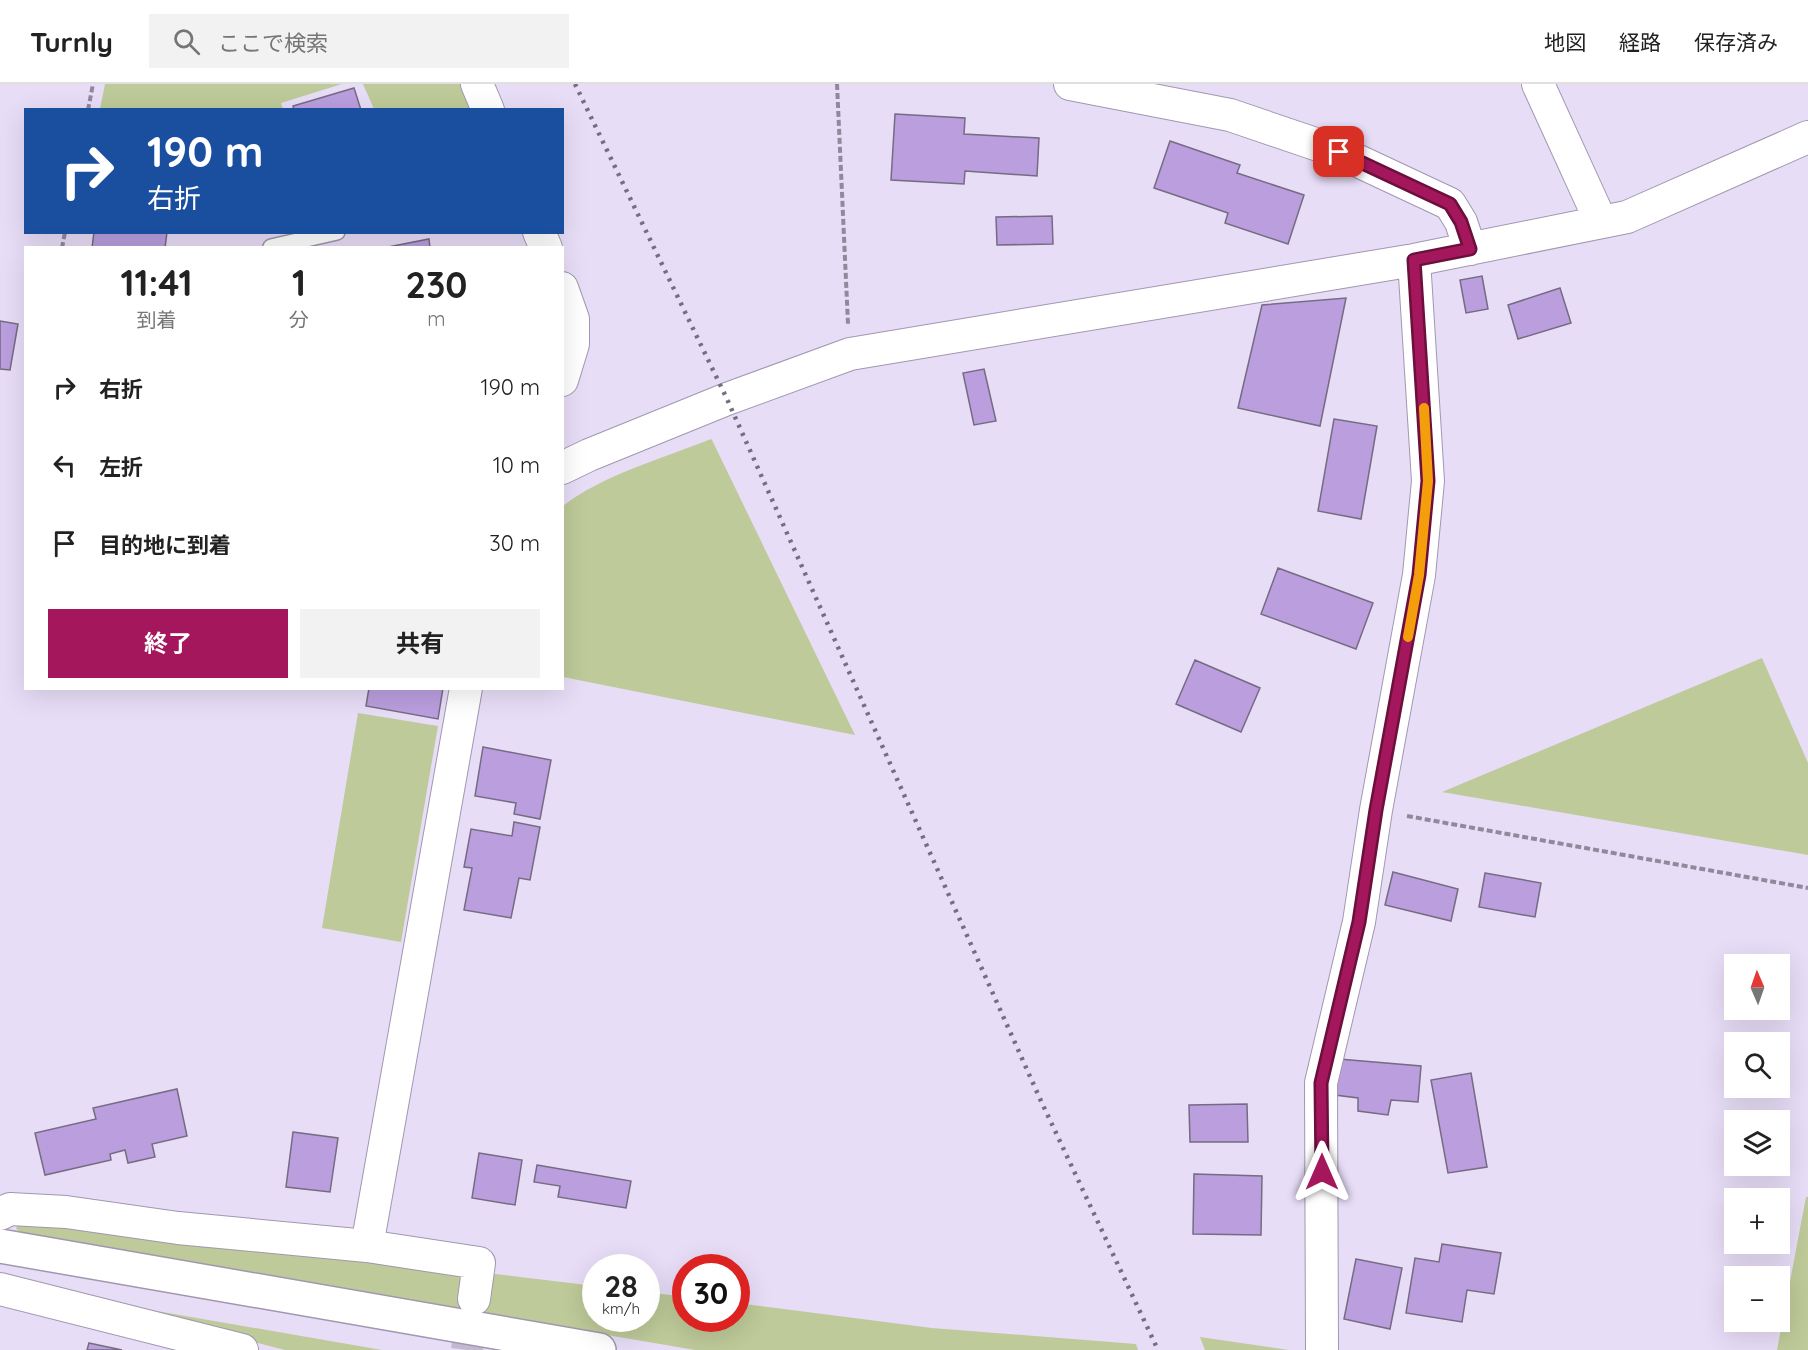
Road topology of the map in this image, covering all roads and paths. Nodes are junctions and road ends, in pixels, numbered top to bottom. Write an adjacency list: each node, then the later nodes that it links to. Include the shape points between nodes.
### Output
1 (93, 84): 6 (path)
2 (477, 84): 7 (street)
3 (837, 84): 15 (path)
4 (1070, 84): 12 (street, via 1230,115 1339,152 1450,204)
5 (1538, 84): 9 (street)
6 (88, 108)
7 (487, 108)
8 (1808, 138): 9 (street, via 1627,217)
9 (1600, 222): 12 (street)
10 (328, 234): 11 (lane)
11 (271, 246)
12 (1470, 249): 13 (street)
13 (1414, 260): 15 (street); 19 (street, via 1428,481 1419,575)
14 (564, 294): 16 (street, via 573,319 573,344)
15 (850, 354): 17 (street)
16 (564, 373)
17 (564, 467)
18 (466, 690): 23 (street)
19 (1376, 810): 20 (path); 28 (street, via 1359,922 1321,1083)
20 (1808, 888)
21 (0, 1214): 23 (street, via 10,1209 66,1212 178,1228)
22 (0, 1246): 27 (street)
23 (367, 1246): 25 (street, via 479,1263)
24 (0, 1289): 26 (street)
25 (474, 1299)
26 (242, 1350)
27 (599, 1350)
28 (1322, 1350)

